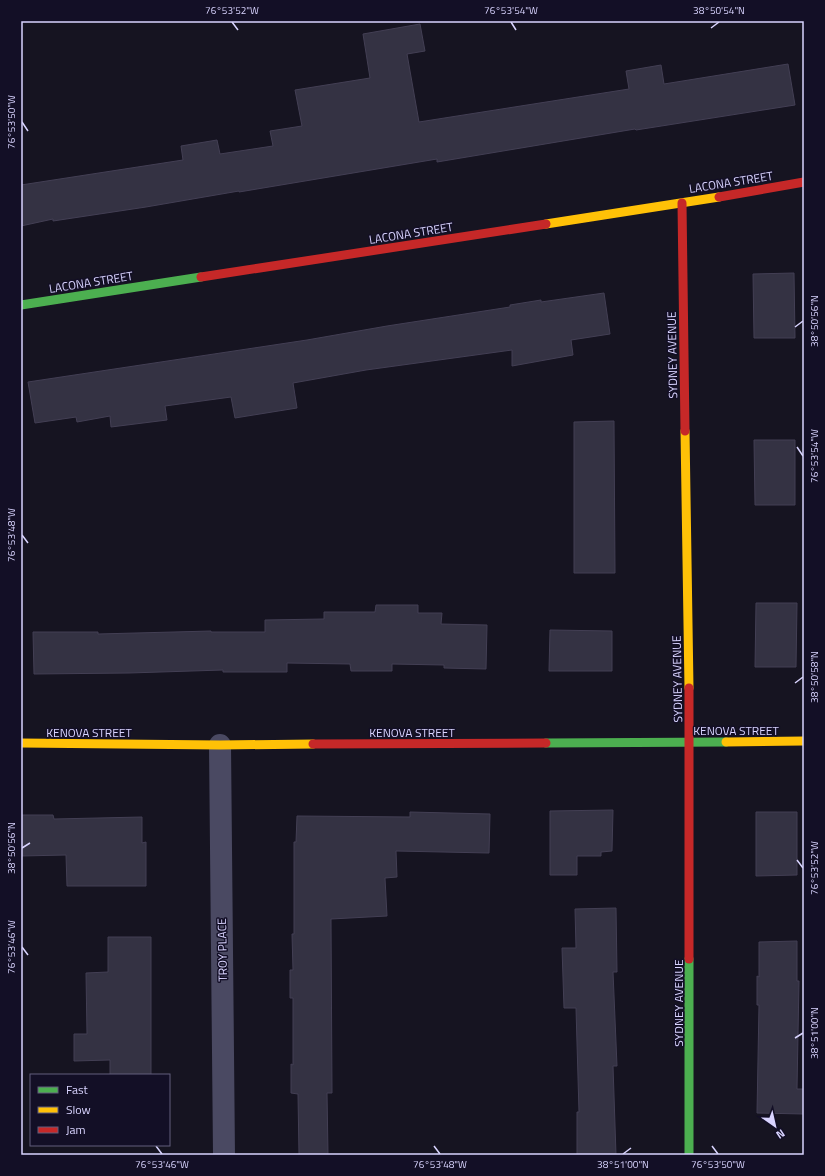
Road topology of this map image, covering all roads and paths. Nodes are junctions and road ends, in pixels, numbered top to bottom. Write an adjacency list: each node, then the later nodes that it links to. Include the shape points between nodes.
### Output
1 (804, 182): 2 (street, LACONA STREET)
2 (682, 203): 3 (street, LACONA STREET); 5 (street, SYDNEY AVENUE)
3 (21, 305)
4 (804, 741): 5 (street, KENOVA STREET)
5 (690, 742): 7 (street, KENOVA STREET); 9 (street, SYDNEY AVENUE)
6 (21, 743): 7 (street, KENOVA STREET)
7 (220, 745): 8 (street, TROY PLACE)
8 (224, 1155)
9 (689, 1155)

